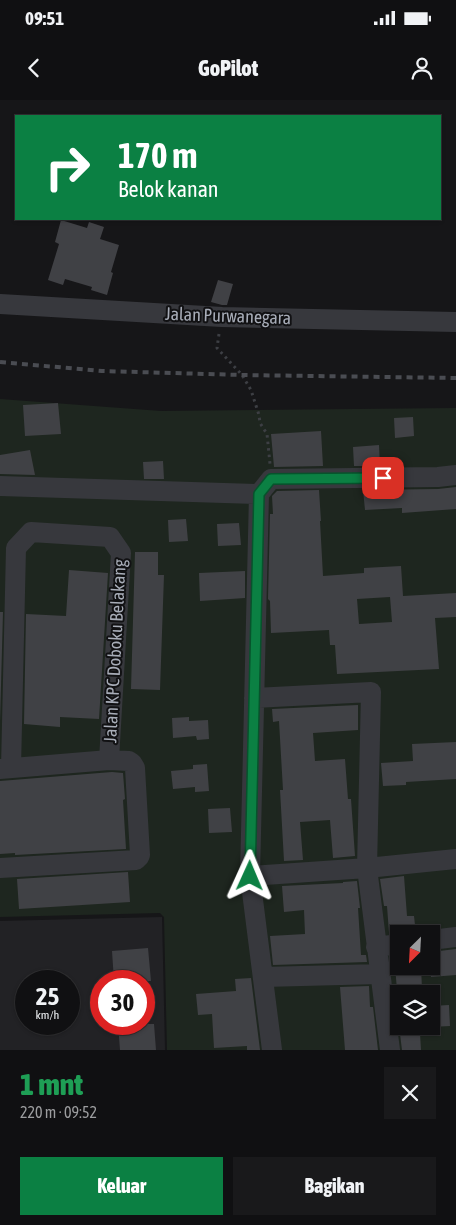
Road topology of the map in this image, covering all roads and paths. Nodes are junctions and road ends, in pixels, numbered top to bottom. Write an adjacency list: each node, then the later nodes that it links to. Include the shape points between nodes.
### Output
1 (0, 304): 2 (street, Jalan Purwanegara)
2 (222, 317): 3 (street, Jalan Purwanegara); 6 (path, via 217,348 251,390 260,424 267,434)
3 (456, 322)
4 (456, 476): 6 (street)
5 (0, 486): 6 (street)
6 (265, 487): 7 (street)
7 (254, 698): 12 (street, via 371,692); 13 (street)
8 (109, 760): 9 (street); 9 (street, Jalan KPC Doboku Belakang, via 121,553 110,536 31,532 16,548); 11 (street, via 129,761 135,768 139,858)
9 (6, 768)
10 (456, 858): 12 (street)
11 (0, 868)
12 (367, 868): 13 (street); 17 (street)
13 (250, 876): 19 (street)
14 (456, 937): 15 (street)
15 (440, 939)
16 (390, 945): 17 (street)
17 (376, 947): 18 (street)
18 (380, 974): 19 (street); 21 (street)
19 (263, 977): 20 (street)
20 (272, 1050)
21 (390, 1050)

